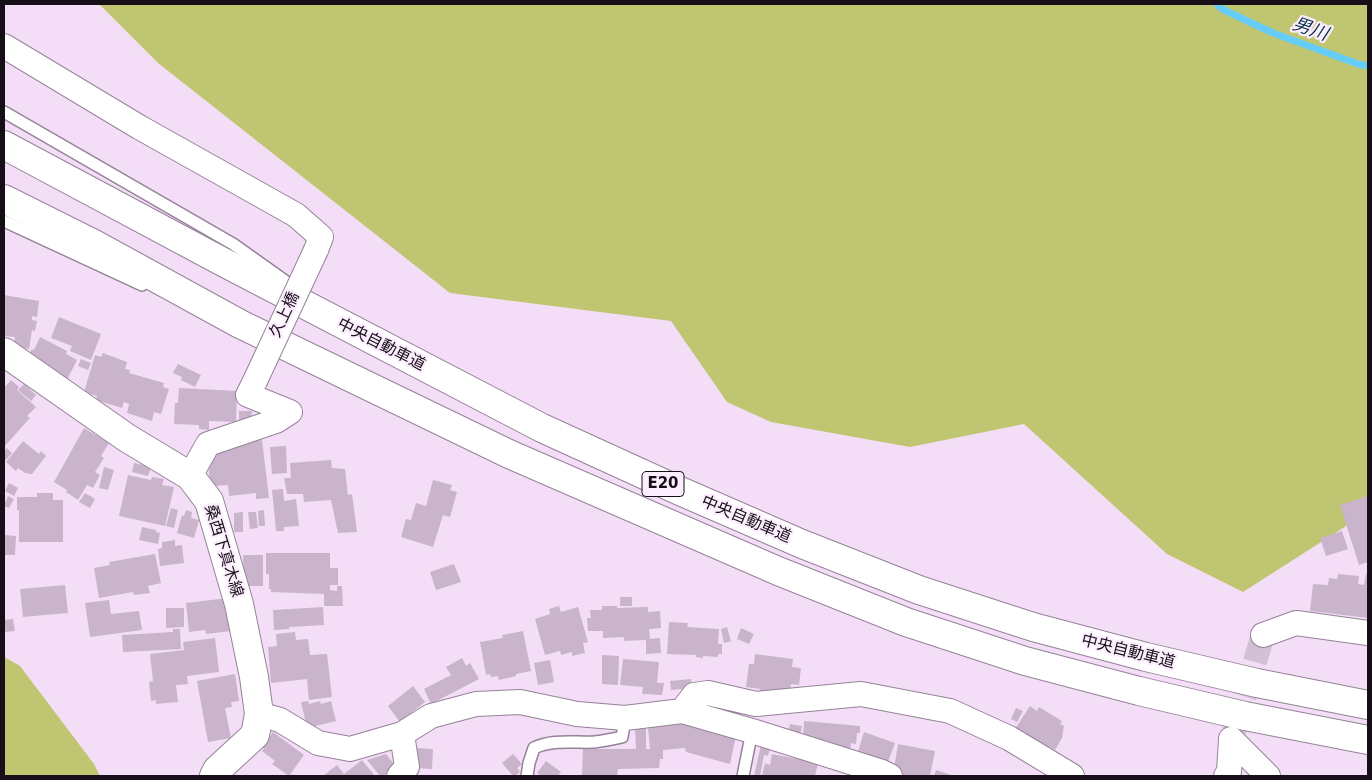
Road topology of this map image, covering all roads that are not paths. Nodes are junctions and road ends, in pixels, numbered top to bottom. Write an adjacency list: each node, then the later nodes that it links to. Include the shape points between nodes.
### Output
1 (4, 46): 9 (street, 久上橋, bridge, via 296,216 322,237 248,395 290,412 208,444)
2 (4, 112): 6 (lane, via 233,244)
3 (4, 145): 6 (main road, 中央自動車道 / E20)
4 (4, 198): 8 (main road, E20, via 240,324)
5 (4, 221): 8 (lane)
6 (360, 334): 12 (main road, 中央自動車道 / E20, via 542,428 802,544 919,590 1033,627 1146,657)
7 (4, 352): 9 (main road, 桑西下真木線, via 127,438)
8 (353, 379): 18 (main road, E20, via 666,524 906,622 1025,661 1139,691)
9 (190, 476): 14 (main road, 桑西下真木線, via 208,501 236,595)
10 (1368, 633): 11 (street, via 1296,623)
11 (1263, 634)
12 (1368, 705)
13 (682, 712): 15 (street); 16 (street); 24 (street, via 694,695 708,693 756,704 861,694 950,711 1009,738)
14 (259, 714): 17 (street, via 280,720 318,744 350,749); 19 (main road, 桑西下真木線, via 255,734)
15 (625, 718): 17 (street, via 577,714 520,702 476,704 432,716); 21 (lane, via 622,737 534,748)
16 (752, 731): 22 (lane); 23 (street)
17 (402, 734): 20 (street, via 407,767)
18 (1368, 740)
19 (214, 776)
20 (399, 776)
21 (527, 776)
22 (743, 776)
23 (890, 776)
24 (1072, 776)
25 (1226, 776): 26 (street, via 1230,772 1231,739)
26 (1268, 776)

